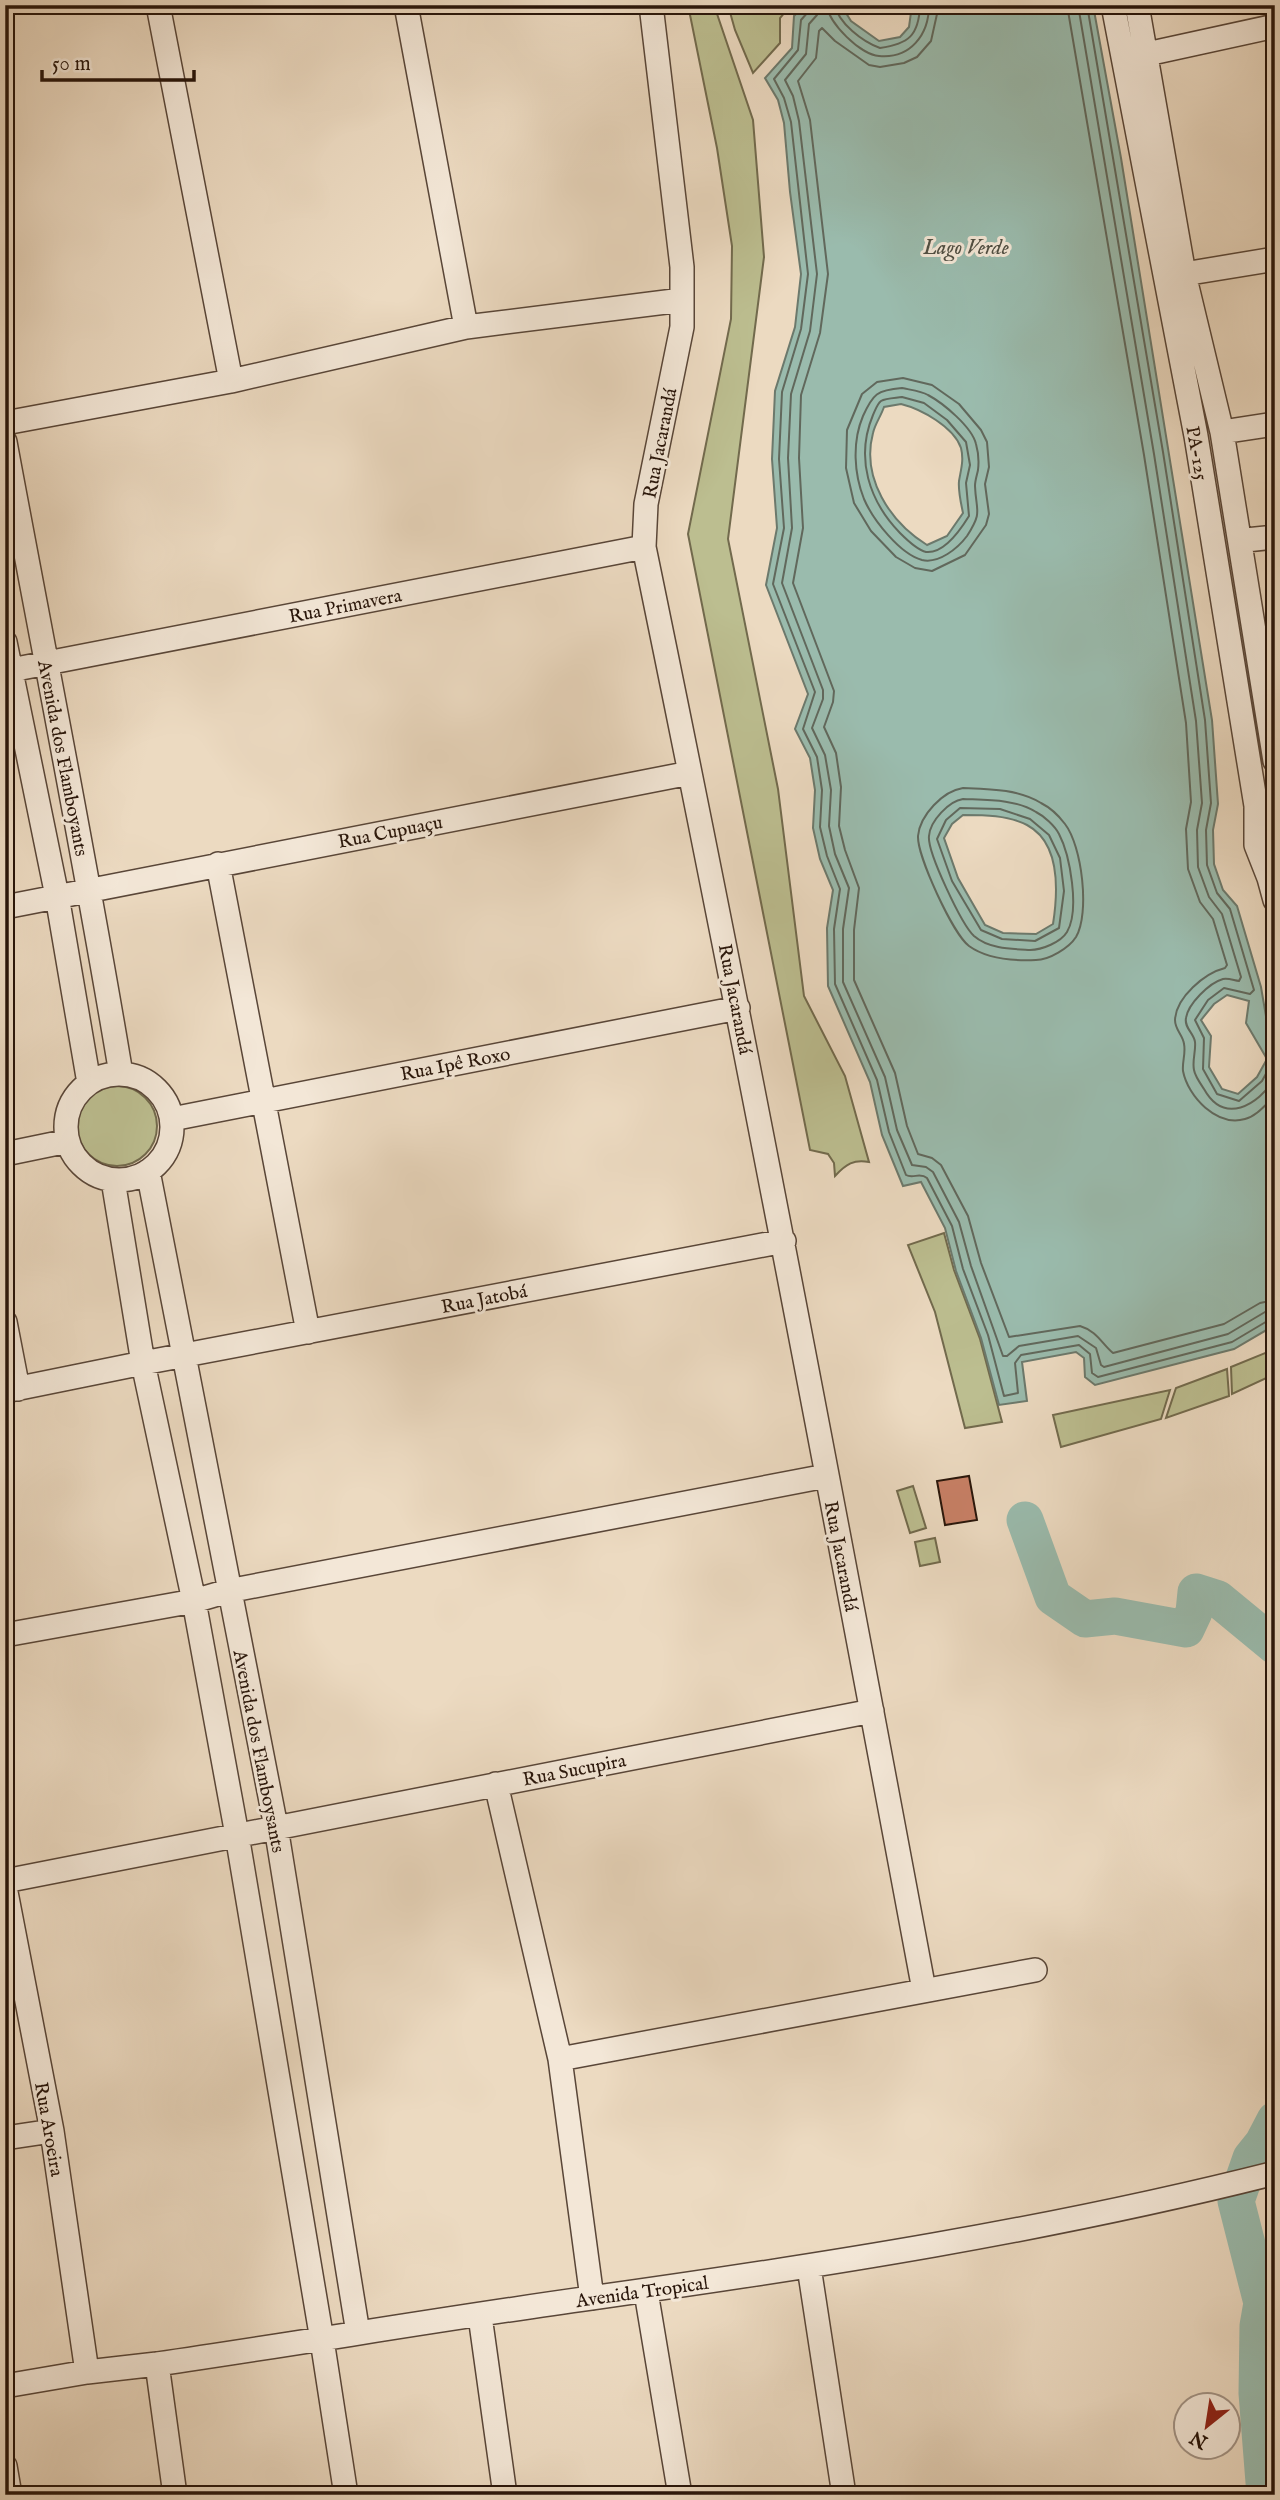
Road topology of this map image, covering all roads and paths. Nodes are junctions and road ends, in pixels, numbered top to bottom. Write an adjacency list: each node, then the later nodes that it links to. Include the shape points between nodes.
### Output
1 (158, 5): 12 (street)
2 (406, 5): 11 (street)
3 (651, 5): 10 (street, Rua Jacarandá)
4 (1113, 5): 25 (street, PA-125 / PA-125, via 1196,436 1256,806)
5 (1137, 5): 7 (street, PA-125 / PA-125)
6 (1275, 26): 7 (street)
7 (1147, 54): 9 (street, PA-125 / PA-125)
8 (1275, 259): 9 (street)
9 (1184, 274): 15 (street, PA-125 / PA-125)
10 (682, 300): 11 (street); 19 (street, Rua Jacarandá, via 682,327 646,504)
11 (467, 327): 12 (street)
12 (231, 382): 13 (street)
13 (5, 423)
14 (1275, 424): 15 (street)
15 (1222, 432): 23 (street, PA-125 / PA-125)
16 (5, 442): 21 (street, Avenida dos Flamboyants)
17 (1275, 537): 18 (street)
18 (1246, 540)
19 (644, 547): 21 (street, Rua Primavera); 24 (street, Rua Jacarandá)
20 (5, 642): 22 (street, Avenida dos Flamboyants)
21 (46, 663): 22 (street, Rua Primavera); 28 (street, Avenida dos Flamboyants)
22 (11, 670): 29 (street, Avenida dos Flamboyants)
23 (1275, 761)
24 (690, 774): 26 (street, Rua Cupuaçu); 32 (street, Rua Jacarandá)
25 (1265, 822): 27 (street, PA-125 / PA-125, via 1256,845)
26 (218, 864): 28 (street, Rua Cupuaçu); 35 (street)
27 (1269, 864): 30 (street, PA-125 / PA-125)
28 (90, 889): 29 (street, Rua Cupuaçu); 33 (street, Avenida dos Flamboyants)
29 (57, 896): 31 (street); 34 (street, Avenida dos Flamboyants)
30 (1275, 900)
31 (5, 907)
32 (738, 1008): 35 (street, Rua Ipê Roxo); 41 (street, Rua Jacarandá)
33 (121, 1074): 34 (street); 36 (street, via 154,1087)
34 (89, 1083): 37 (street, via 69,1108)
35 (263, 1101): 36 (street, Rua Ipê Roxo); 43 (street)
36 (172, 1118): 39 (street, via 171,1139 163,1157)
37 (68, 1141): 38 (street); 40 (street, via 77,1159 93,1173)
38 (5, 1154)
39 (148, 1171): 40 (street, via 131,1179); 44 (street, Avenida dos Flamboysants)
40 (113, 1180): 45 (street, Avenida dos Flamboysants)
41 (784, 1241): 43 (street, Rua Jatobá); 47 (street, Rua Jacarandá)
42 (5, 1322): 46 (street)
43 (308, 1332): 44 (street, Rua Jatobá)
44 (184, 1356): 45 (street, Rua Jatobá); 48 (street, Avenida dos Flamboysants)
45 (143, 1363): 46 (street); 49 (street, Avenida dos Flamboysants)
46 (12, 1390)
47 (826, 1476): 48 (street); 51 (street, Rua Jacarandá)
48 (228, 1591): 49 (street); 53 (street, Avenida dos Flamboysants)
49 (194, 1601): 50 (street); 54 (street, Avenida dos Flamboysants)
50 (5, 1635)
51 (872, 1711): 52 (street, Rua Sucupira); 58 (street, Rua Jacarandá)
52 (496, 1784): 53 (street, Rua Sucupira); 59 (street)
53 (276, 1827): 54 (street, Rua Sucupira); 67 (street, Avenida dos Flamboysants)
54 (237, 1835): 55 (street, Rua Sucupira); 68 (street, Avenida dos Flamboysants)
55 (5, 1881)
56 (5, 1887): 60 (street, Rua Aroeira)
57 (1035, 1970): 58 (street)
58 (924, 1990): 59 (street)
59 (560, 2059): 65 (street)
60 (52, 2131): 61 (street); 70 (street, Rua Aroeira)
61 (5, 2138)
62 (1274, 2173): 63 (street, Avenida Tropical, via 958,2241)
63 (809, 2267): 64 (street, Avenida Tropical); 78 (street)
64 (646, 2292): 65 (street, Avenida Tropical); 77 (street)
65 (592, 2298): 66 (street, Avenida Tropical)
66 (480, 2316): 67 (street, Avenida Tropical); 76 (street)
67 (358, 2333): 68 (street, Avenida Tropical)
68 (323, 2340): 69 (street, Avenida Tropical); 75 (street, Avenida dos Flamboysants)
69 (157, 2364): 70 (street, Avenida Tropical); 74 (street)
70 (87, 2372): 71 (street, Avenida Tropical)
71 (5, 2386)
72 (5, 2466): 73 (street)
73 (10, 2495)
74 (175, 2495)
75 (346, 2495)
76 (505, 2495)
77 (680, 2495)
78 (844, 2495)

